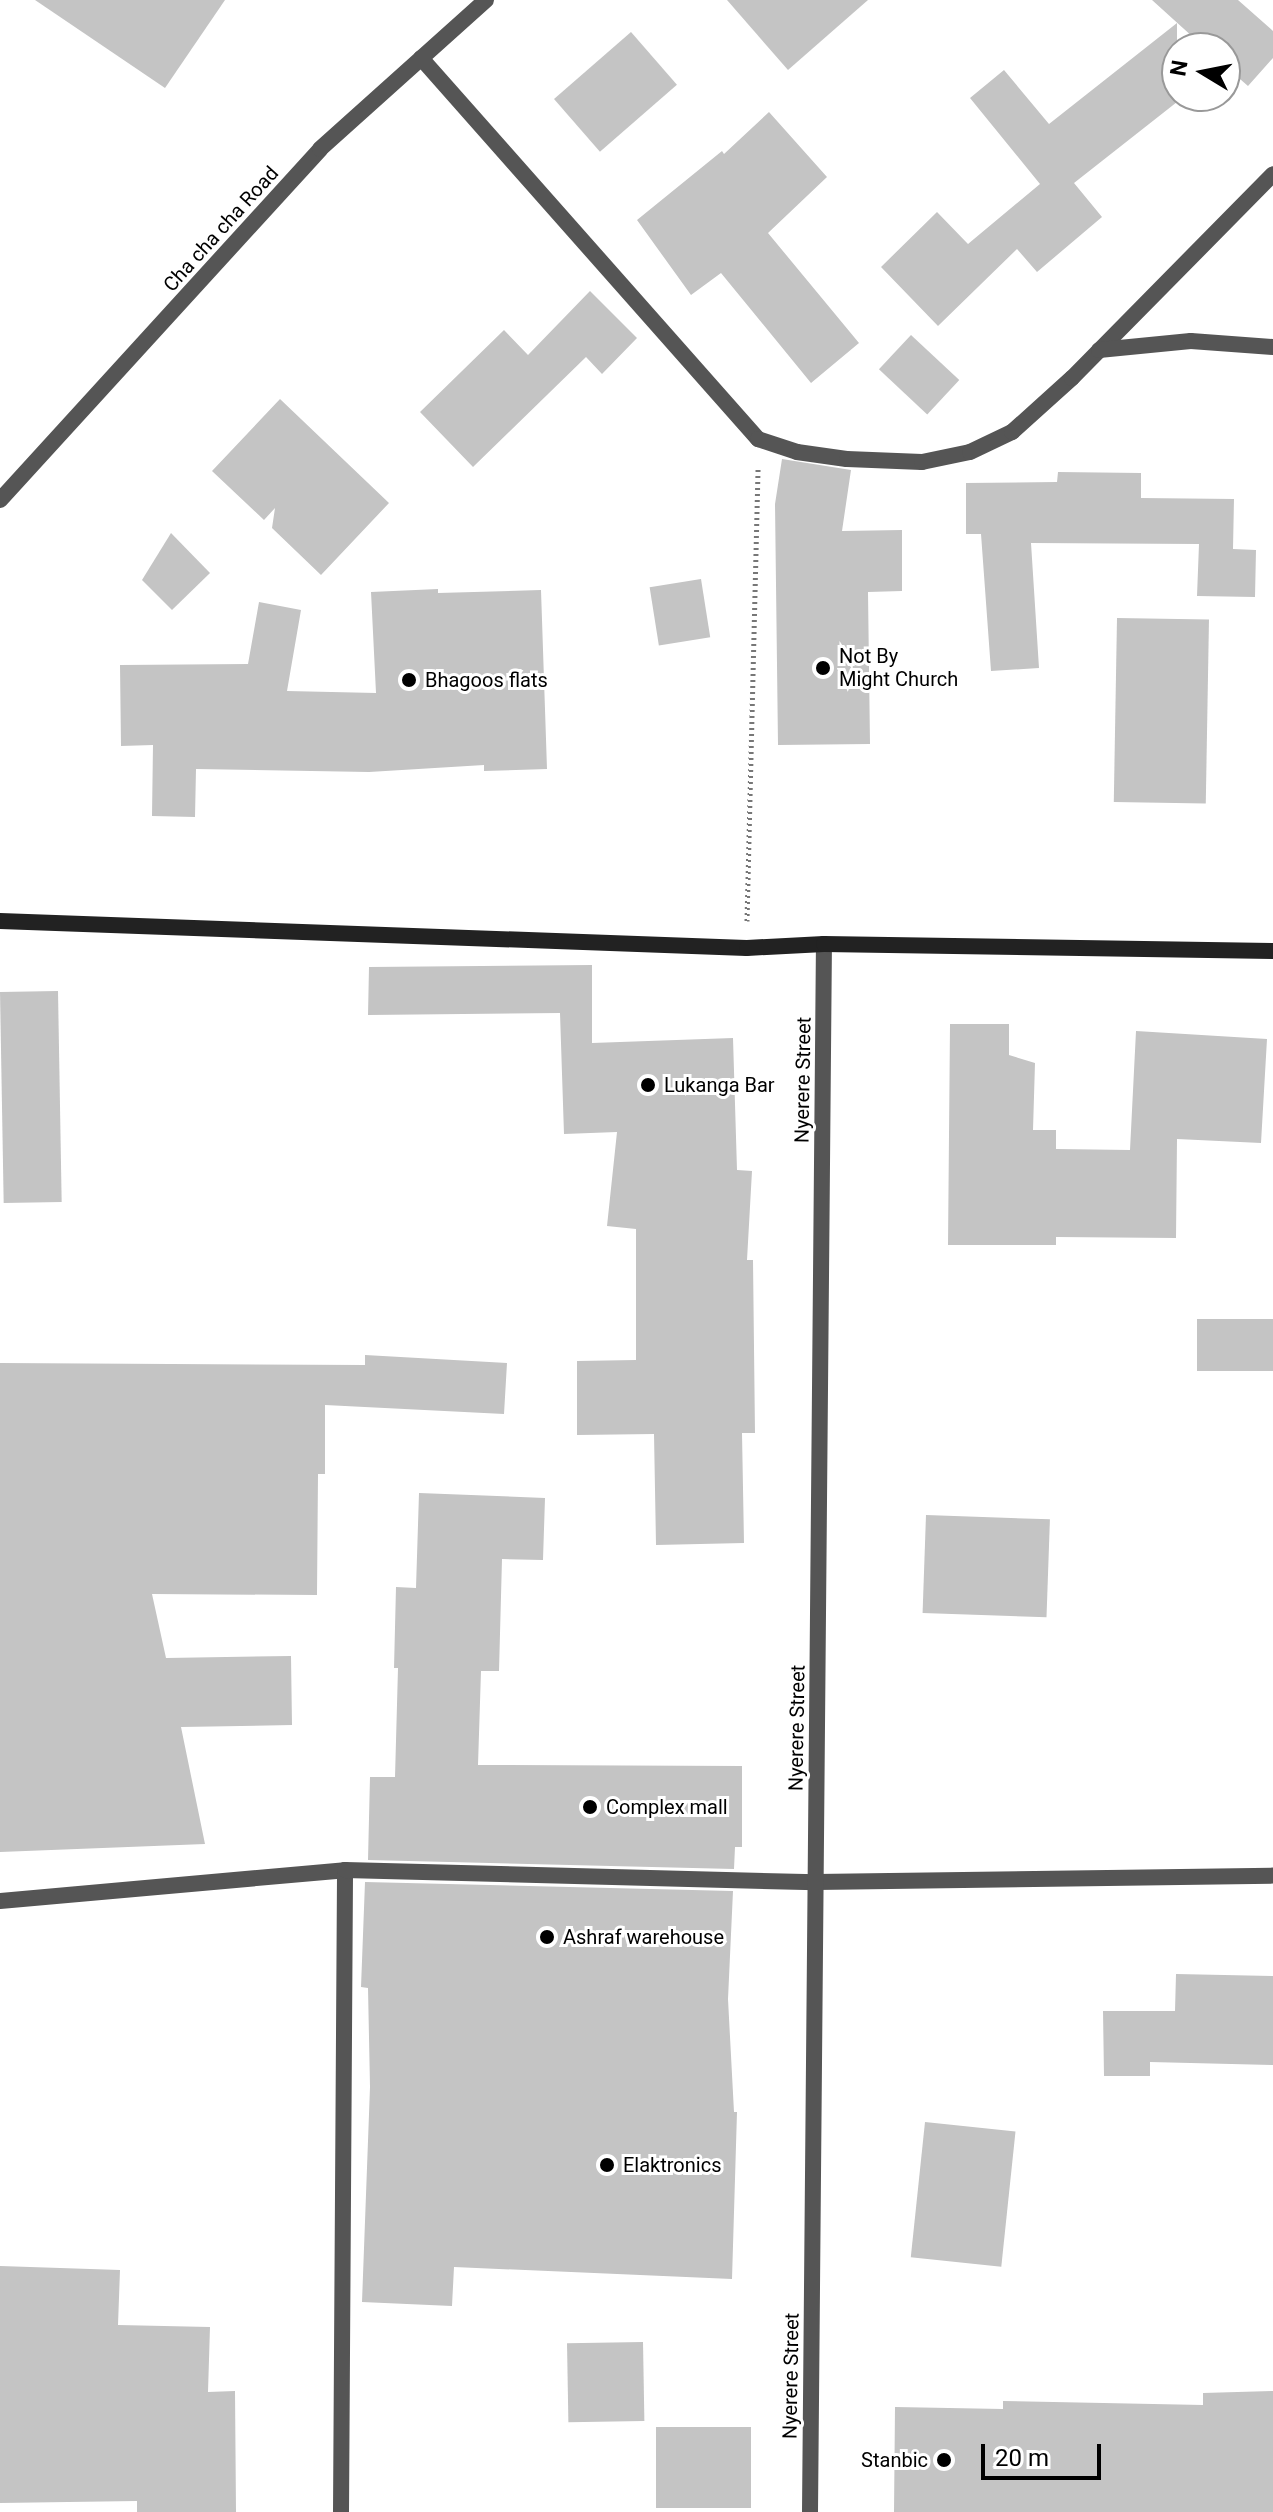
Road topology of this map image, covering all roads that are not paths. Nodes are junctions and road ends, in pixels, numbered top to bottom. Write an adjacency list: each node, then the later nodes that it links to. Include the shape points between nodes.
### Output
1 (486, 0): 2 (street, Cha cha cha Road)
2 (421, 58): 5 (street, via 758,439 797,452 847,459 922,462 970,452 1012,432); 6 (street, Cha cha cha Road, via 320,149)
3 (1273, 174): 5 (street)
4 (1273, 347): 5 (street, via 1191,341)
5 (1099, 350)
6 (0, 500)
7 (0, 921): 8 (main road, via 747,948)
8 (824, 944): 9 (main road); 12 (street, Nyerere Street)
9 (1273, 951)
10 (345, 1870): 12 (street); 13 (street); 14 (street)
11 (1273, 1876): 12 (street)
12 (816, 1882): 15 (street, Nyerere Street)
13 (0, 1901)
14 (341, 2512)
15 (810, 2512)

